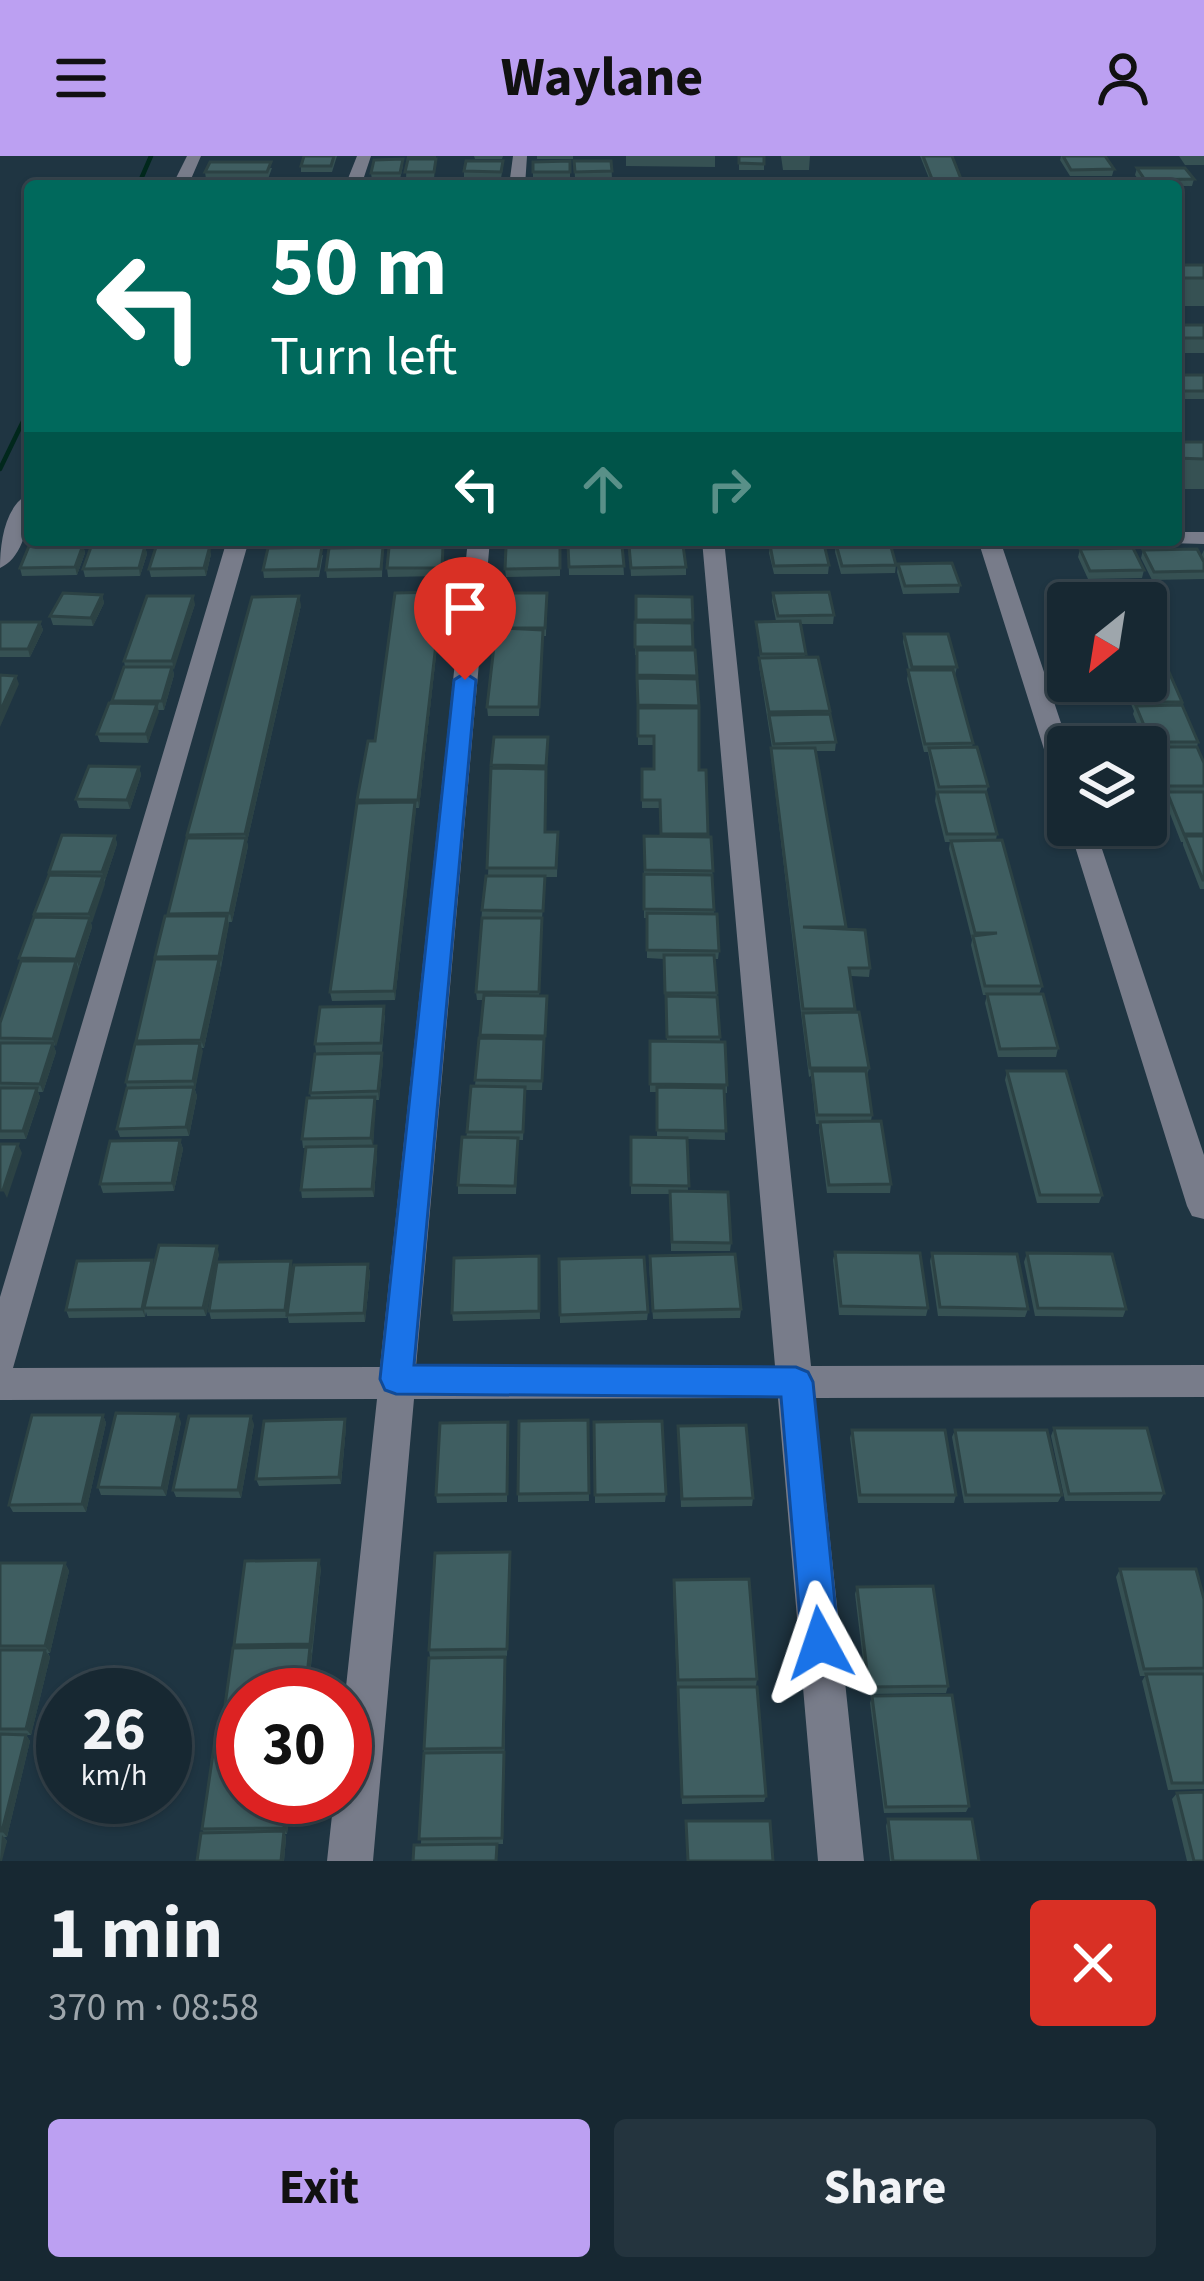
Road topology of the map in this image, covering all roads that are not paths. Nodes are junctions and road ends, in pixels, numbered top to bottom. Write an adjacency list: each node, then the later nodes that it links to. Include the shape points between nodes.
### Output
1 (14, 537): 6 (street)
2 (236, 546): 10 (street)
3 (478, 546): 11 (street)
4 (714, 546): 13 (street)
5 (991, 546): 7 (street)
6 (0, 561)
7 (1049, 726)
8 (1088, 846): 9 (street)
9 (1204, 1206)
10 (0, 1357)
11 (396, 1379): 13 (street); 14 (street); 15 (street)
12 (1204, 1381): 13 (street)
13 (796, 1382): 16 (street)
14 (0, 1384)
15 (350, 1861)
16 (841, 1861)

